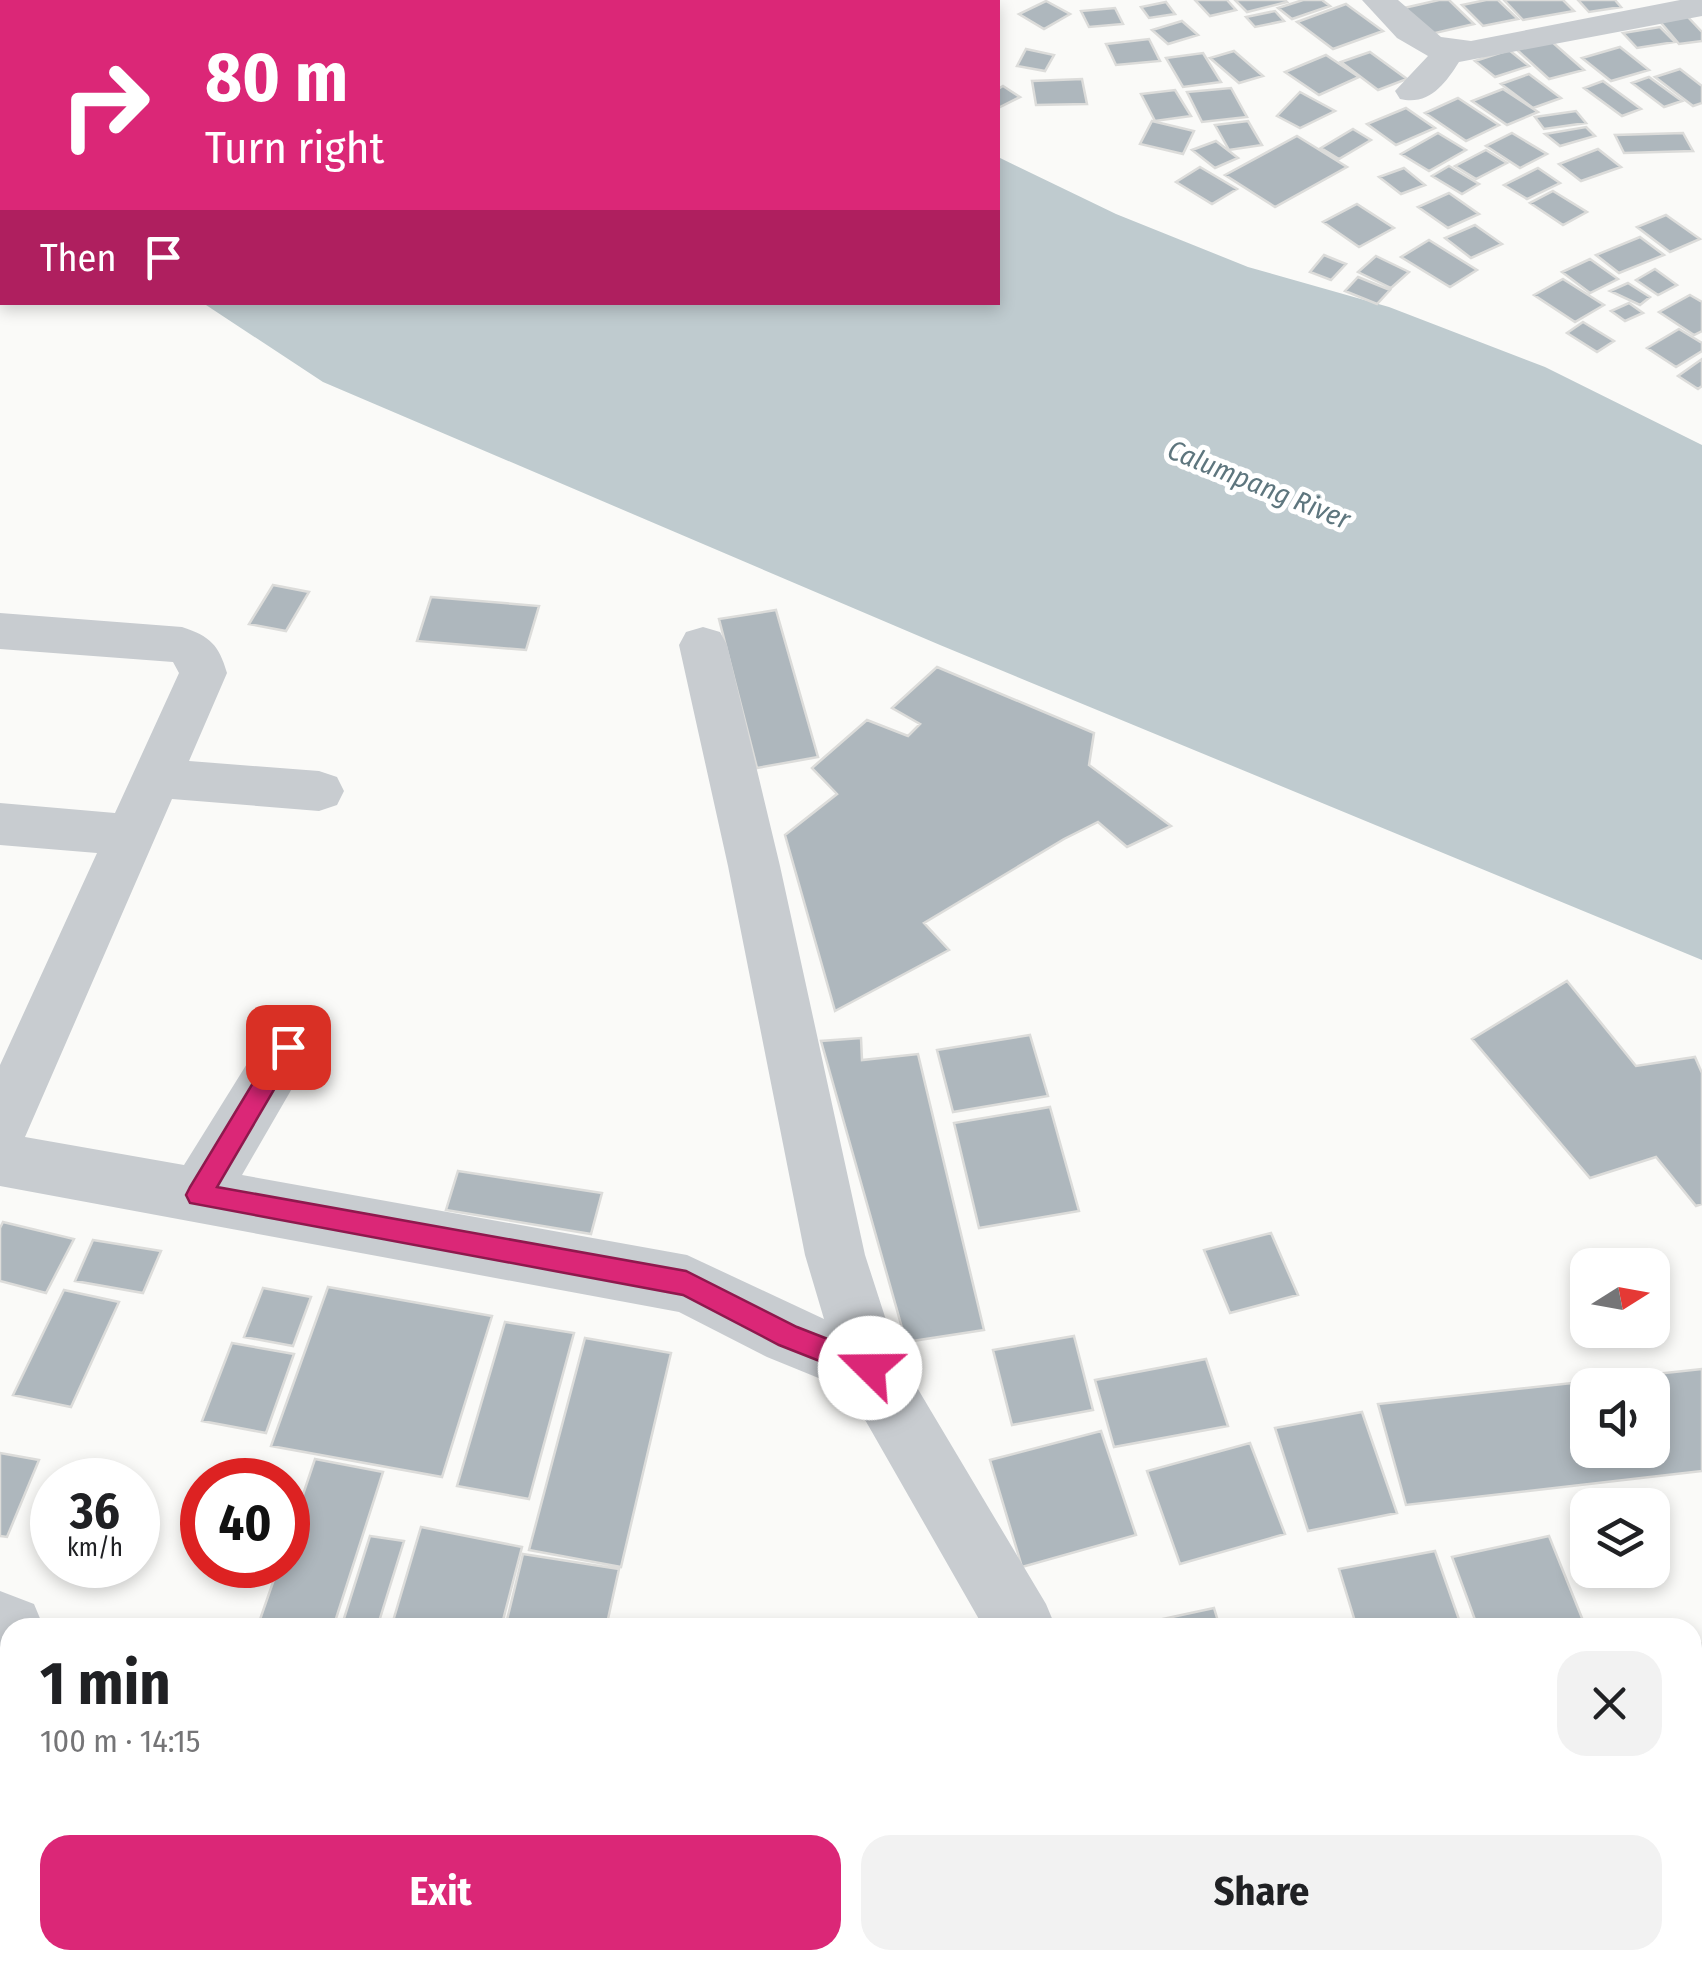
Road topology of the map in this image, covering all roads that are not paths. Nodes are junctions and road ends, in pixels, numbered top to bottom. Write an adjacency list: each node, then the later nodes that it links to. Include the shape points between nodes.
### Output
1 (1379, 0): 3 (street, via 1420,42)
2 (1702, 6): 3 (street)
3 (1448, 52): 4 (street)
4 (1413, 91)
5 (0, 631): 7 (street, via 182,645 198,654 203,673)
6 (703, 645): 15 (street, via 834,1254)
7 (156, 778): 8 (street); 10 (street)
8 (319, 792)
9 (0, 824): 10 (street)
10 (131, 835): 12 (street)
11 (288, 1047): 14 (street)
12 (0, 1129)
13 (0, 1158): 14 (street)
14 (198, 1195): 15 (street, via 686,1284)
15 (870, 1368): 16 (street)
16 (1016, 1618)

